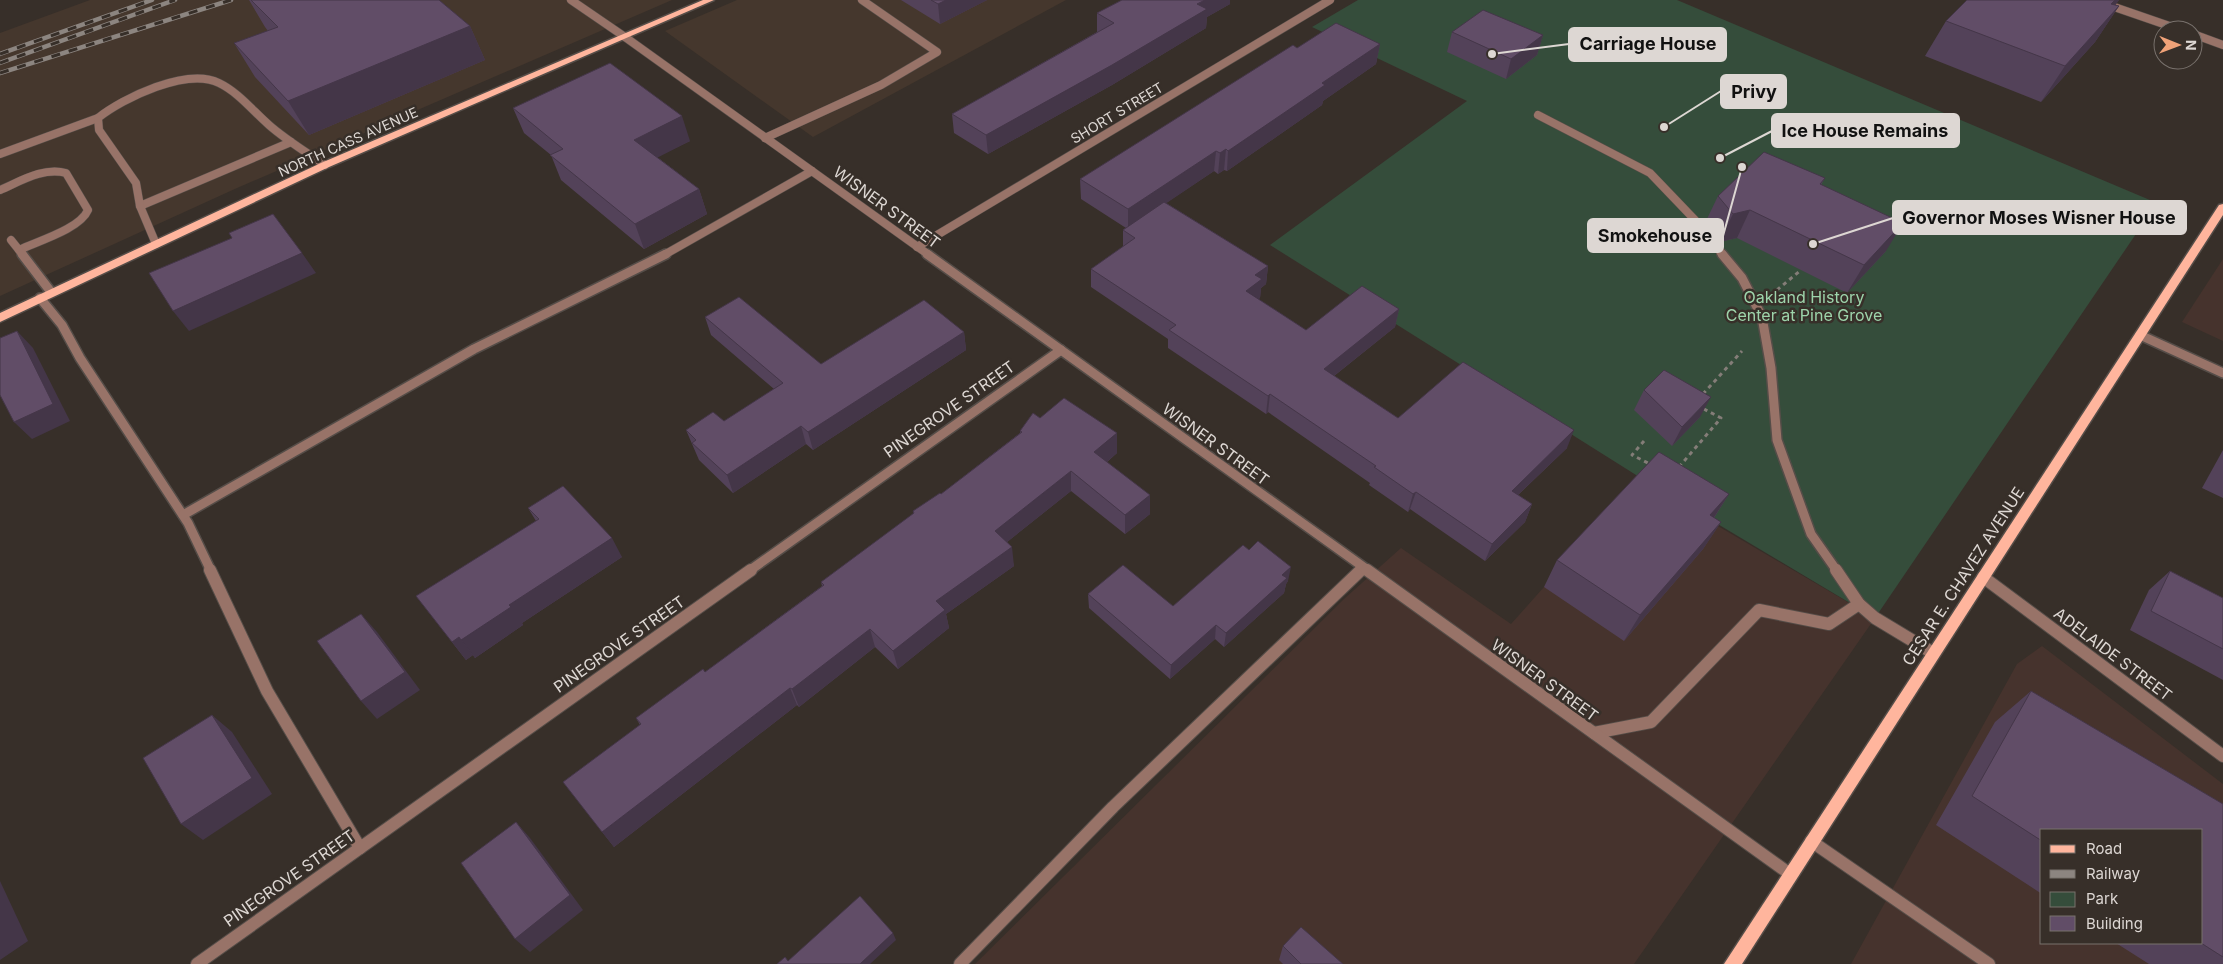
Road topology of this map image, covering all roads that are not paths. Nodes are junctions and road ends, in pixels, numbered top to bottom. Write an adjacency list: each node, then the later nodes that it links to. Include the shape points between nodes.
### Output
1 (571, 0): 7 (street, WISNER STREET)
2 (710, 0): 7 (main road, NORTH CASS AVENUE)
3 (862, 0): 12 (street, via 938,52 880,85)
4 (1330, 0): 22 (street, SHORT STREET)
5 (2094, 0): 6 (street)
6 (2153, 20)
7 (625, 37): 12 (street, WISNER STREET); 15 (main road, NORTH CASS AVENUE)
8 (2203, 38): 9 (street)
9 (2223, 45)
10 (1538, 115): 33 (street, via 1650,173 1695,220 1742,278 1762,317 1778,440 1812,534)
11 (98, 118): 13 (street, via 109,108 142,92 191,80 211,80 222,84); 14 (street); 18 (street, via 99,130 136,184)
12 (765, 138): 16 (street, WISNER STREET)
13 (291, 142): 15 (street); 18 (street)
14 (0, 154)
15 (325, 166): 21 (main road, NORTH CASS AVENUE)
16 (812, 172): 22 (street, WISNER STREET); 30 (street, via 670,252 474,349)
17 (0, 190): 23 (street, via 47,172 60,171 66,173 88,210 77,224)
18 (140, 206): 21 (street)
19 (2223, 207): 27 (main road, CESAR E. CHAVEZ AVENUE)
20 (12, 240): 23 (street)
21 (156, 244): 24 (main road, NORTH CASS AVENUE)
22 (917, 247): 28 (street, WISNER STREET)
23 (19, 250): 24 (street)
24 (51, 292): 25 (main road, NORTH CASS AVENUE)
25 (40, 298): 26 (main road, NORTH CASS AVENUE); 30 (street, via 62,325 80,358)
26 (0, 318)
27 (2140, 335): 29 (street); 32 (main road, CESAR E. CHAVEZ AVENUE)
28 (1061, 350): 31 (street, WISNER STREET); 38 (street, PINEGROVE STREET)
29 (2223, 373)
30 (183, 515): 38 (street, via 267,691)
31 (1363, 568): 35 (street, WISNER STREET); 41 (street, via 1113,807)
32 (1983, 577): 34 (main road, CESAR E. CHAVEZ AVENUE); 36 (street, ADELAIDE STREET)
33 (1859, 604): 34 (street, via 1875,618); 35 (street, via 1829,624 1758,610 1651,722)
34 (1933, 653): 37 (main road, CESAR E. CHAVEZ AVENUE)
35 (1594, 733): 39 (street, WISNER STREET)
36 (2223, 756)
37 (1811, 842): 39 (main road, CESAR E. CHAVEZ AVENUE); 43 (street)
38 (360, 848): 40 (street, PINEGROVE STREET)
39 (1790, 874): 42 (main road, CESAR E. CHAVEZ AVENUE)
40 (197, 964)
41 (960, 964)
42 (1732, 964)
43 (1989, 964)

